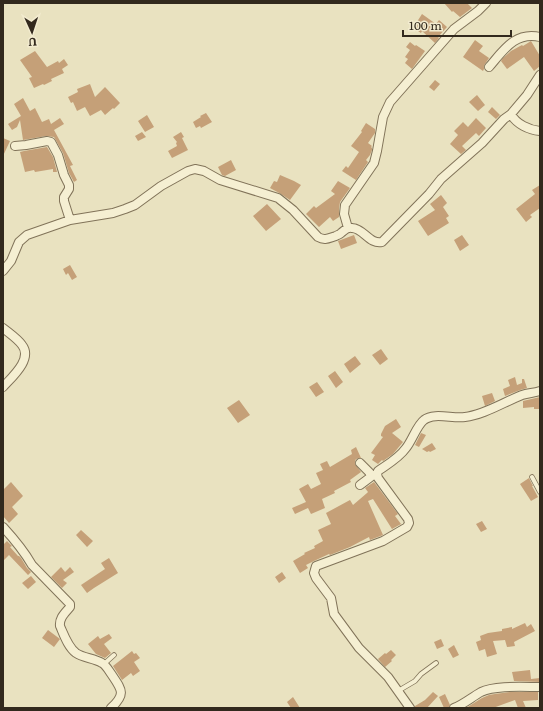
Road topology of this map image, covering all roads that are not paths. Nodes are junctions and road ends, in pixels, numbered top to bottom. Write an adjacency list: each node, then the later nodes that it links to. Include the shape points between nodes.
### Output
1 (486, 3): 9 (street, via 454,29 390,102 383,117 374,163 345,205 344,214)
2 (540, 37): 3 (street, via 530,36 510,43)
3 (489, 67)
4 (540, 75): 5 (street)
5 (511, 114): 6 (street, via 521,125); 9 (street, via 441,179 382,242 375,242 354,228)
6 (540, 131)
7 (15, 146): 8 (street, via 51,142 69,185 64,201)
8 (70, 220): 9 (street, via 125,210 161,186 195,169 236,186 278,198 294,210 321,239 329,239); 10 (street, via 27,235 19,242 11,261)
9 (348, 228)
10 (3, 271)
11 (3, 328): 12 (street, via 22,345 26,353 24,361)
12 (3, 387)
13 (540, 391): 15 (street, via 523,395 476,415 428,417 420,423 403,452)
14 (360, 463): 15 (street)
15 (374, 475): 17 (street); 24 (street, via 408,519 408,526 382,541 316,566 314,573 331,598 334,614 359,648)
16 (532, 477): 18 (lane)
17 (360, 485)
18 (540, 492)
19 (3, 528): 22 (street, via 13,537 32,565 70,604 61,618 60,626 71,648 78,654)
20 (114, 655): 22 (lane)
21 (436, 663): 24 (lane, via 415,681)
22 (104, 664): 25 (street, via 121,691 119,700)
23 (540, 687): 27 (street, via 489,689)
24 (398, 691): 26 (street)
25 (110, 708)
26 (410, 708)
27 (454, 708)

